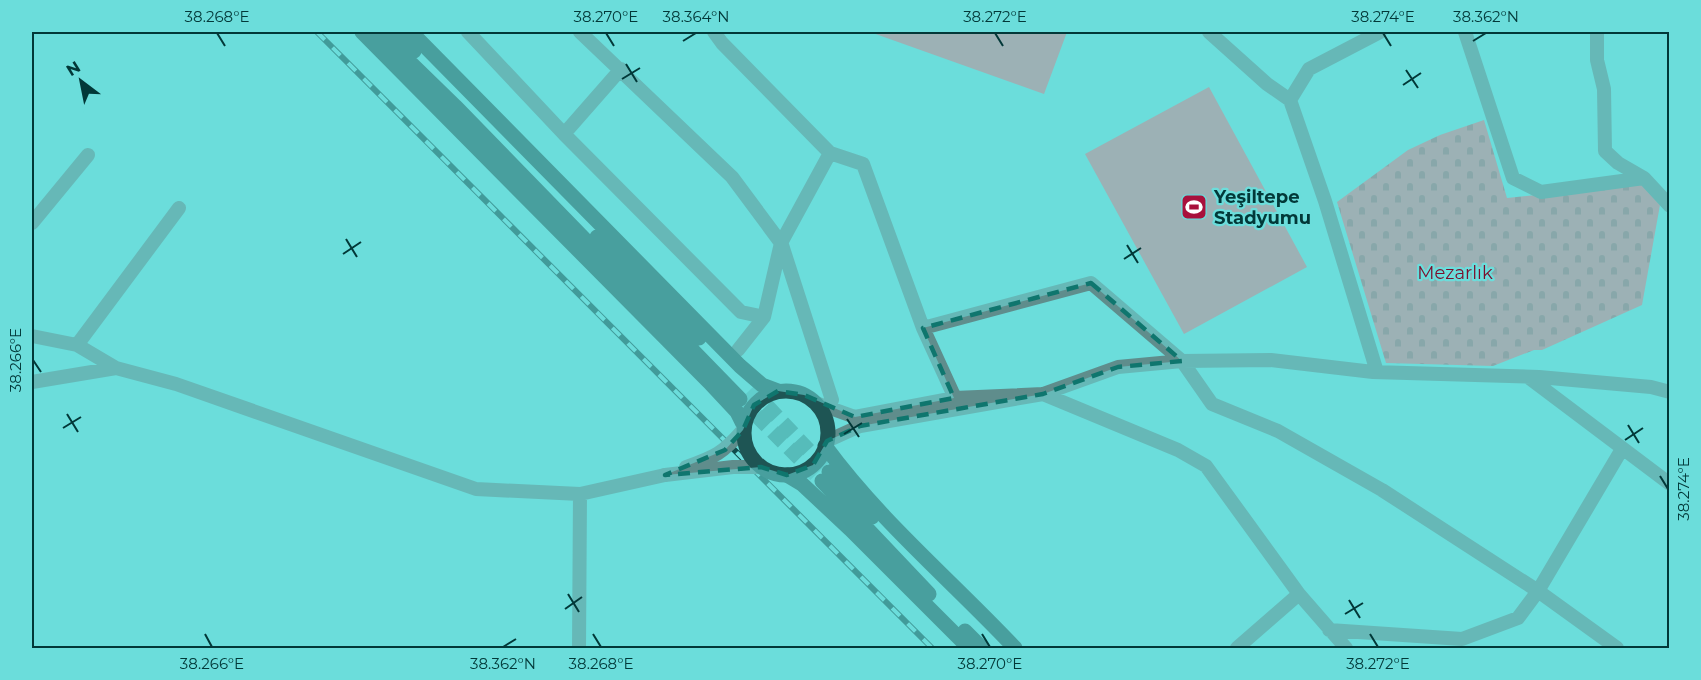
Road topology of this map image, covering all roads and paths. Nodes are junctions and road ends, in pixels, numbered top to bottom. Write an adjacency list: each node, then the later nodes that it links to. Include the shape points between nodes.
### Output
1 (362, 32): 39 (main road, via 709,382 737,412)
2 (379, 32): 3 (main road, via 745,394)
3 (394, 32)
4 (411, 32): 32 (main road, via 740,366 762,385)
5 (468, 32): 14 (street)
6 (580, 32): 12 (street)
7 (714, 32): 15 (street)
8 (1209, 32): 13 (street)
9 (1380, 32): 13 (street, via 1309,69)
10 (1465, 32): 17 (street, via 1513,178 1541,192)
11 (1597, 32): 17 (street, via 1597,60 1604,89 1605,151 1618,164)
12 (621, 69): 14 (street); 21 (street, via 732,177)
13 (1290, 100): 29 (street, via 1326,201)
14 (564, 134): 22 (street, via 741,312)
15 (830, 153): 21 (street); 23 (street, via 863,164)
16 (88, 155): 20 (street)
17 (1644, 178): 18 (street)
18 (1668, 203)
19 (179, 208): 25 (street)
20 (32, 223)
21 (781, 243): 22 (street); 36 (street)
22 (764, 317): 26 (street)
23 (923, 328): 27 (street, via 1091,283); 35 (street)
24 (32, 336): 25 (street)
25 (78, 345): 28 (street)
26 (738, 350)
27 (1182, 361): 29 (street, via 1271,360); 34 (street, via 1118,367); 47 (street, via 1212,404 1288,437 1382,490)
28 (116, 368): 31 (street); 46 (street, via 176,384 476,489)
29 (1377, 372): 30 (street)
30 (1528, 377): 33 (street); 41 (street)
31 (32, 382)
32 (778, 392): 37 (main road, bridge, via 791,391); 39 (main road, bridge, via 754,405)
33 (1670, 392)
34 (1043, 394): 35 (street); 38 (street); 48 (street, via 1178,450 1206,466)
35 (955, 399): 38 (street)
36 (832, 400)
37 (816, 403): 38 (street, via 855,417); 40 (main road, bridge, via 828,427)
38 (928, 409): 40 (street, via 860,426)
39 (744, 428): 42 (main road, bridge, via 748,451); 43 (street, bridge, via 725,450)
40 (826, 443): 44 (main road, bridge, via 813,465); 56 (main road, via 847,475 892,524)
41 (1622, 449): 45 (street); 47 (street)
42 (761, 467): 43 (street, bridge); 44 (main road, bridge)
43 (664, 475): 46 (street)
44 (787, 475): 53 (main road, via 842,522)
45 (1670, 484)
46 (580, 494): 52 (street)
47 (1538, 591): 51 (street, via 1518,618); 59 (street)
48 (1299, 594): 49 (street); 57 (street)
49 (1329, 630): 50 (street); 58 (street)
50 (1346, 631): 51 (street); 58 (street)
51 (1465, 644)
52 (579, 648)
53 (969, 648)
54 (982, 648): 55 (main road, via 825,477)
55 (1003, 648)
56 (1015, 648)
57 (1237, 648)
58 (1346, 648)
59 (1617, 648)

